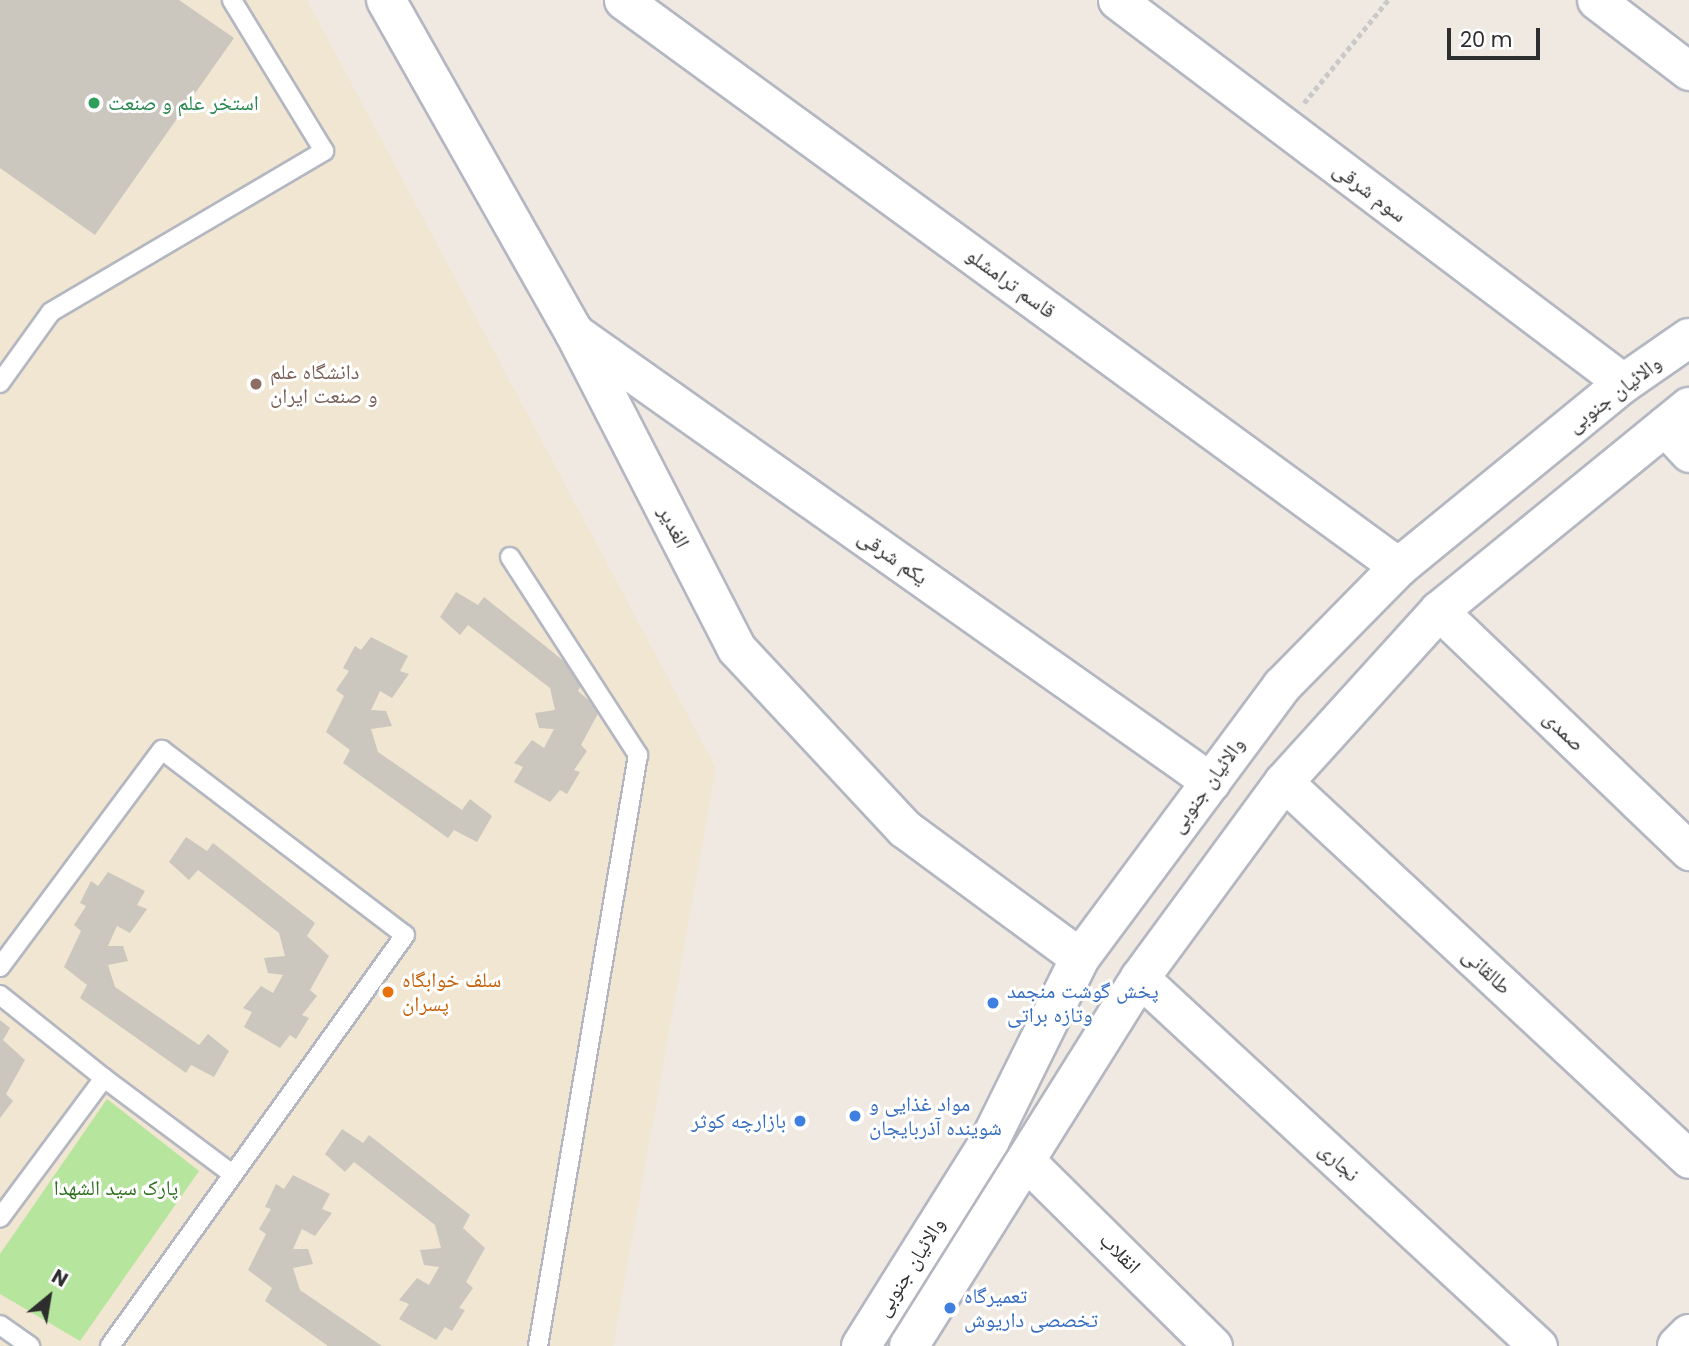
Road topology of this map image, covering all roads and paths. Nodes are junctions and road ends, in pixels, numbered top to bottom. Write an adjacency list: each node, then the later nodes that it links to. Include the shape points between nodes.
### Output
1 (232, 0): 11 (lane, via 324,151 51,312)
2 (386, 0): 9 (main road, الغدیر)
3 (623, 0): 15 (street, قاسم ترامشلو)
4 (1116, 0): 8 (street, سوم شرقی)
5 (1388, 0): 8 (path)
6 (1596, 0): 7 (street)
7 (1689, 71)
8 (1285, 127): 12 (street, سوم شرقی)
9 (574, 332): 17 (street, یکم شرقی); 20 (main road, الغدیر, via 737,649 905,829)
10 (1689, 338): 12 (main road, والائیان جنوبی)
11 (0, 383)
12 (1624, 383): 13 (main road); 15 (main road, والائیان جنوبی)
13 (1681, 429): 16 (main road, والائیان جنوبی)
14 (510, 557): 33 (lane, via 638,755)
15 (1399, 567): 17 (main road, والائیان جنوبی, via 1282,686)
16 (1439, 611): 18 (main road, والائیان جنوبی); 19 (street, صمدی)
17 (1211, 782): 20 (main road, والائیان جنوبی)
18 (1284, 782): 22 (main road, والائیان جنوبی); 25 (street, طالقانی)
19 (1689, 851)
20 (1088, 948): 22 (main road, الغدیر); 34 (main road, والائیان جنوبی, via 990,1140)
21 (0, 967): 27 (lane, via 162,750 405,935)
22 (1140, 978): 26 (main road, والائیان جنوبی); 37 (street, نجاری)
23 (0, 995): 24 (lane)
24 (104, 1078): 27 (lane); 28 (lane)
25 (1689, 1159)
26 (1026, 1161): 35 (main road, والائیان جنوبی); 36 (street, انقلاب)
27 (231, 1173): 32 (lane)
28 (0, 1218)
29 (0, 1325): 31 (lane)
30 (1689, 1334): 38 (main road)
31 (30, 1346)
32 (110, 1346)
33 (538, 1346)
34 (860, 1346)
35 (909, 1346)
36 (1213, 1346)
37 (1538, 1346)
38 (1676, 1346)

